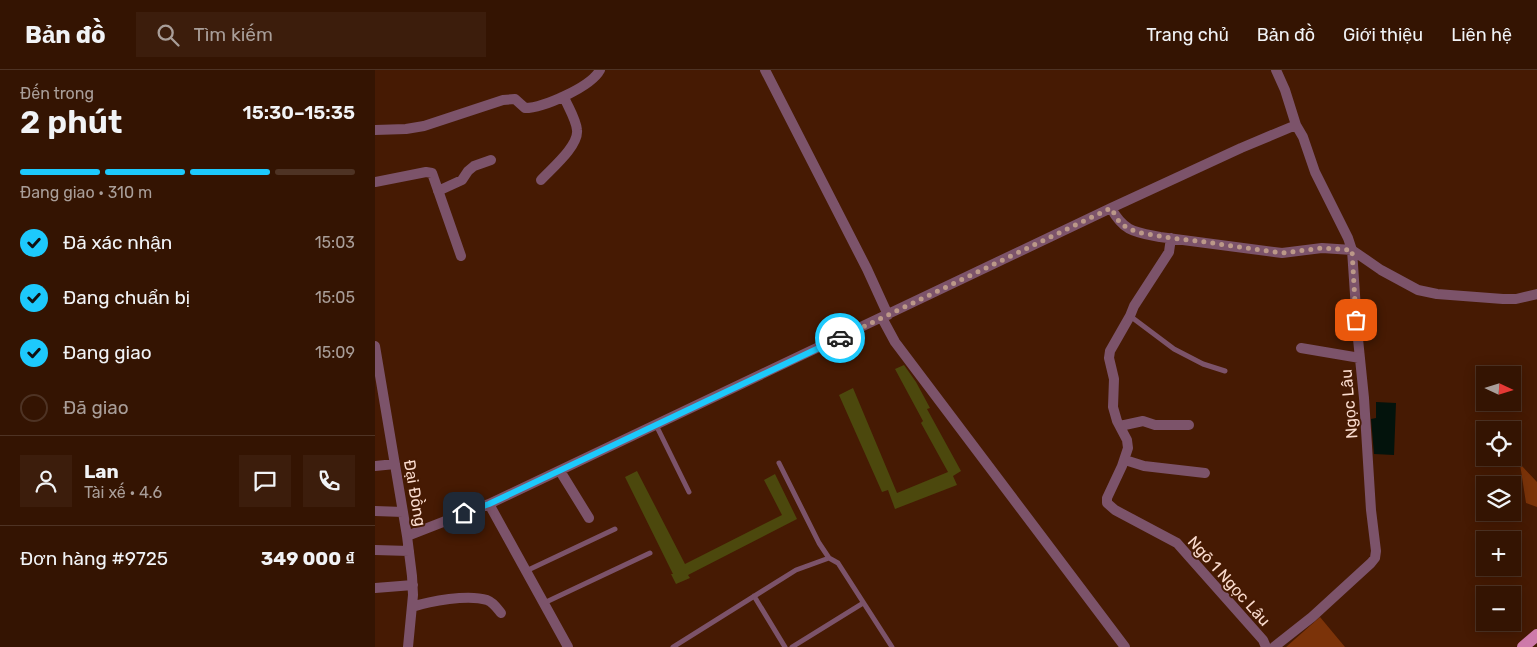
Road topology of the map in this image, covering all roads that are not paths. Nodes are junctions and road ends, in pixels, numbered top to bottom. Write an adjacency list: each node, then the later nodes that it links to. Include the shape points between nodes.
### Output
1 (600, 70): 4 (street, via 592,80)
2 (765, 70): 17 (street, via 867,269)
3 (1276, 70): 5 (street, Ngọc Lâu)
4 (564, 97): 6 (street, via 527,108 515,99 503,100 424,126); 8 (street, via 575,122 577,137)
5 (1296, 125): 11 (street); 13 (street, Ngọc Lâu)
6 (375, 130)
7 (491, 160): 10 (street, via 474,166 463,180)
8 (541, 180)
9 (375, 182): 10 (street, via 430,172)
10 (438, 190): 14 (street)
11 (1111, 208): 12 (street, via 1120,223 1129,229); 17 (street)
12 (1171, 238): 13 (street, via 1282,253 1322,248); 16 (street, Ngõ 1 Ngọc Lâu, via 1169,252 1133,306)
13 (1352, 250): 15 (street, via 1418,290 1503,299); 22 (street, Ngọc Lâu)
14 (461, 256)
15 (1537, 294)
16 (1130, 316): 23 (lane, via 1174,349); 27 (street, Ngõ 1 Ngọc Lâu, via 1111,347 1109,358 1114,379 1113,407)
17 (885, 317): 18 (street); 60 (street, via 895,342)
18 (856, 330): 19 (lane); 25 (street)
19 (862, 344)
20 (375, 346): 24 (street, Đại Đồng)
21 (1301, 348): 22 (street)
22 (1360, 358): 62 (street, Ngọc Lâu, via 1375,558 1312,617)
23 (1225, 371)
24 (378, 380): 30 (street, Đại Đồng)
25 (656, 425): 32 (street); 34 (lane)
26 (1189, 425): 27 (street, via 1157,425 1143,421)
27 (1120, 426): 28 (street, Ngõ 1 Ngọc Lâu, via 1127,440)
28 (1125, 460): 33 (street, via 1144,466); 61 (street, Ngõ 1 Ngọc Lâu, via 1107,503 1177,543)
29 (779, 463): 44 (lane)
30 (395, 464): 31 (street); 37 (street, Đại Đồng)
31 (375, 466)
32 (560, 470): 35 (street); 38 (street)
33 (1205, 473)
34 (689, 492)
35 (489, 504): 40 (street); 45 (street)
36 (375, 511): 37 (street)
37 (403, 512): 40 (street, Đại Đồng)
38 (589, 518)
39 (615, 529): 45 (lane)
40 (407, 536): 42 (street, Đại Đồng)
41 (375, 550): 42 (street)
42 (409, 551): 46 (street, Đại Đồng)
43 (650, 553): 49 (lane)
44 (829, 558): 48 (lane, via 796,570); 50 (lane, via 838,563)
45 (526, 571): 49 (street)
46 (413, 585): 47 (street); 51 (street, Đại Đồng)
47 (375, 588)
48 (754, 596): 56 (lane); 57 (lane)
49 (544, 603): 55 (street)
50 (863, 603): 58 (lane); 59 (lane)
51 (412, 607): 52 (street, via 440,600 479,599 489,600); 54 (street, Đại Đồng)
52 (501, 613)
53 (1537, 635): 63 (main road)
54 (408, 647)
55 (569, 647)
56 (673, 647)
57 (785, 647)
58 (792, 647)
59 (892, 647)
60 (1125, 647)
61 (1266, 647)
62 (1274, 647)
63 (1523, 647)

